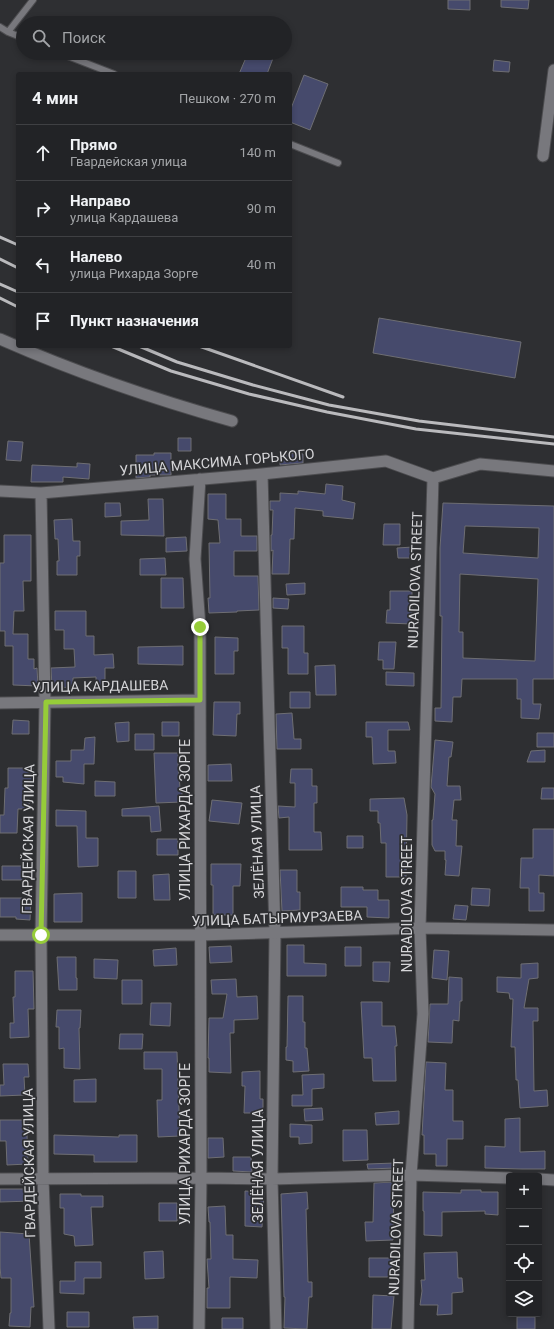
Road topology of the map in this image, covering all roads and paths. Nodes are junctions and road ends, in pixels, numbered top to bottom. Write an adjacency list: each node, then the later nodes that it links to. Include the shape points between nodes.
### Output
1 (33, 0): 2 (lane)
2 (20, 16)
3 (16, 22): 5 (lane)
4 (0, 27): 5 (lane)
5 (8, 32): 6 (lane)
6 (16, 35)
7 (78, 60): 9 (lane)
8 (554, 70): 11 (street)
9 (109, 72)
10 (292, 145): 12 (lane)
11 (542, 156)
12 (338, 163)
13 (0, 339): 14 (street)
14 (16, 345)
15 (22, 348): 16 (street, via 163,401)
16 (232, 421)
17 (554, 471): 19 (street, via 480,464)
18 (262, 474): 19 (street, УЛИЦА МАКСИМА ГОРЬКОГО, via 386,461); 20 (street, УЛИЦА МАКСИМА ГОРЬКОГО); 28 (street, ЗЕЛЁНАЯ УЛИЦА)
19 (433, 478): 26 (street, NURADILOVA STREET)
20 (200, 479): 22 (street, УЛИЦА МАКСИМА ГОРЬКОГО); 23 (street, УЛИЦА РИХАРДА ЗОРГЕ, via 195,559 200,627)
21 (0, 492): 22 (street, УЛИЦА МАКСИМА ГОРЬКОГО)
22 (41, 493): 24 (street, ГВАРДЕЙСКАЯ УЛИЦА)
23 (200, 700): 24 (street, УЛИЦА КАРДАШЕВА); 31 (street, УЛИЦА РИХАРДА ЗОРГЕ)
24 (46, 702): 25 (street, УЛИЦА КАРДАШЕВА); 30 (street, ГВАРДЕЙСКАЯ УЛИЦА)
25 (0, 703)
26 (420, 928): 27 (street, УЛИЦА БАТЫРМУРЗАЕВА); 28 (street, УЛИЦА БАТЫРМУРЗАЕВА); 32 (street, NURADILOVA STREET, via 423,1014)
27 (554, 930)
28 (275, 933): 31 (street, УЛИЦА БАТЫРМУРЗАЕВА); 36 (street, ЗЕЛЁНАЯ УЛИЦА)
29 (0, 935): 30 (street, УЛИЦА БАТЫРМУРЗАЕВА)
30 (41, 935): 31 (street, УЛИЦА БАТЫРМУРЗАЕВА); 35 (street, ГВАРДЕЙСКАЯ УЛИЦА)
31 (200, 936): 33 (street, УЛИЦА РИХАРДА ЗОРГЕ)
32 (411, 1175): 34 (street); 36 (street); 43 (street, NURADILOVA STREET)
33 (201, 1178): 35 (street); 36 (street); 41 (street, УЛИЦА РИХАРДА ЗОРГЕ)
34 (506, 1178)
35 (43, 1179): 38 (street); 40 (street, ГВАРДЕЙСКАЯ УЛИЦА)
36 (272, 1179): 42 (street, ЗЕЛЁНАЯ УЛИЦА)
37 (542, 1179): 39 (street)
38 (0, 1180)
39 (554, 1180)
40 (49, 1329)
41 (199, 1329)
42 (276, 1329)
43 (408, 1329)

